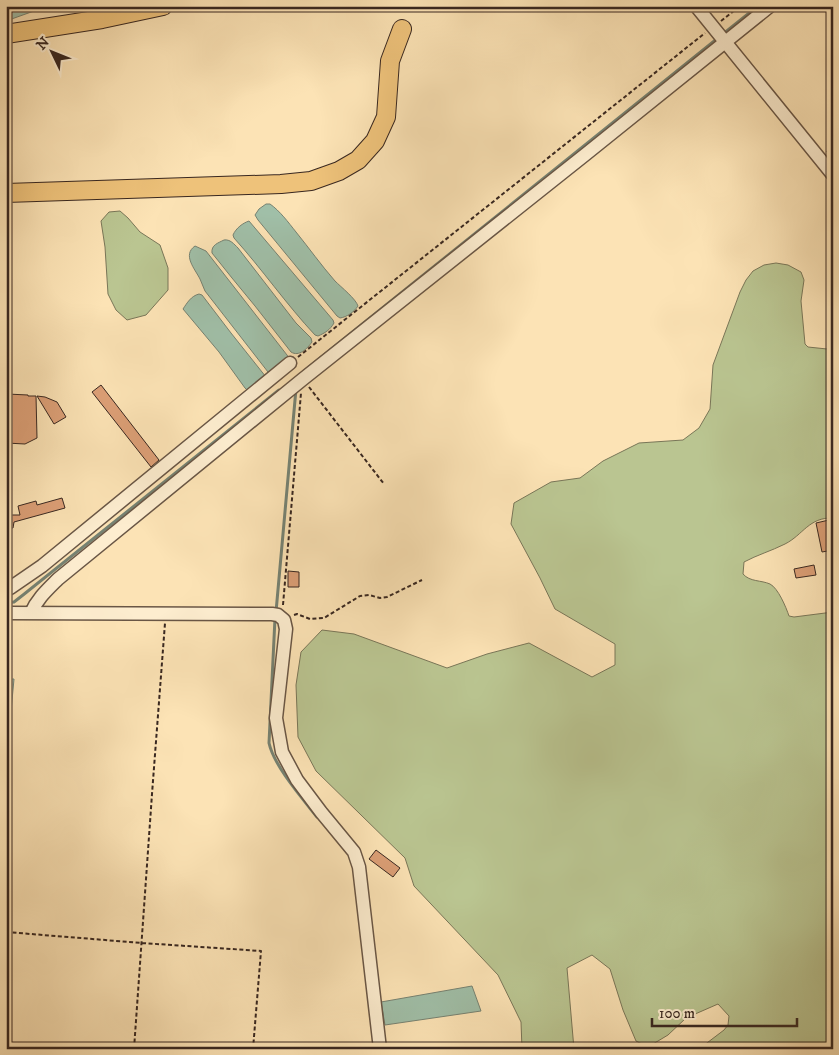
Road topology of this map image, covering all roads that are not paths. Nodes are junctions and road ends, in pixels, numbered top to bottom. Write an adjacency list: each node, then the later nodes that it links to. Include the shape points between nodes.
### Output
1 (163, 6): 4 (highway)
2 (696, 6): 7 (street)
3 (770, 6): 7 (street)
4 (147, 8): 6 (highway, via 102,19)
5 (402, 30): 9 (highway, via 390,62 386,117 375,141 358,160 339,172 311,181 281,184)
6 (6, 34)
7 (725, 43): 8 (street); 13 (street, via 58,579 35,603)
8 (833, 175)
9 (6, 192)
10 (290, 363): 11 (street, via 42,566)
11 (6, 588)
12 (6, 613): 13 (street)
13 (31, 613): 14 (street, via 272,614 284,620 286,629 276,718 282,752 297,780 354,852 359,867)
14 (380, 1049)

